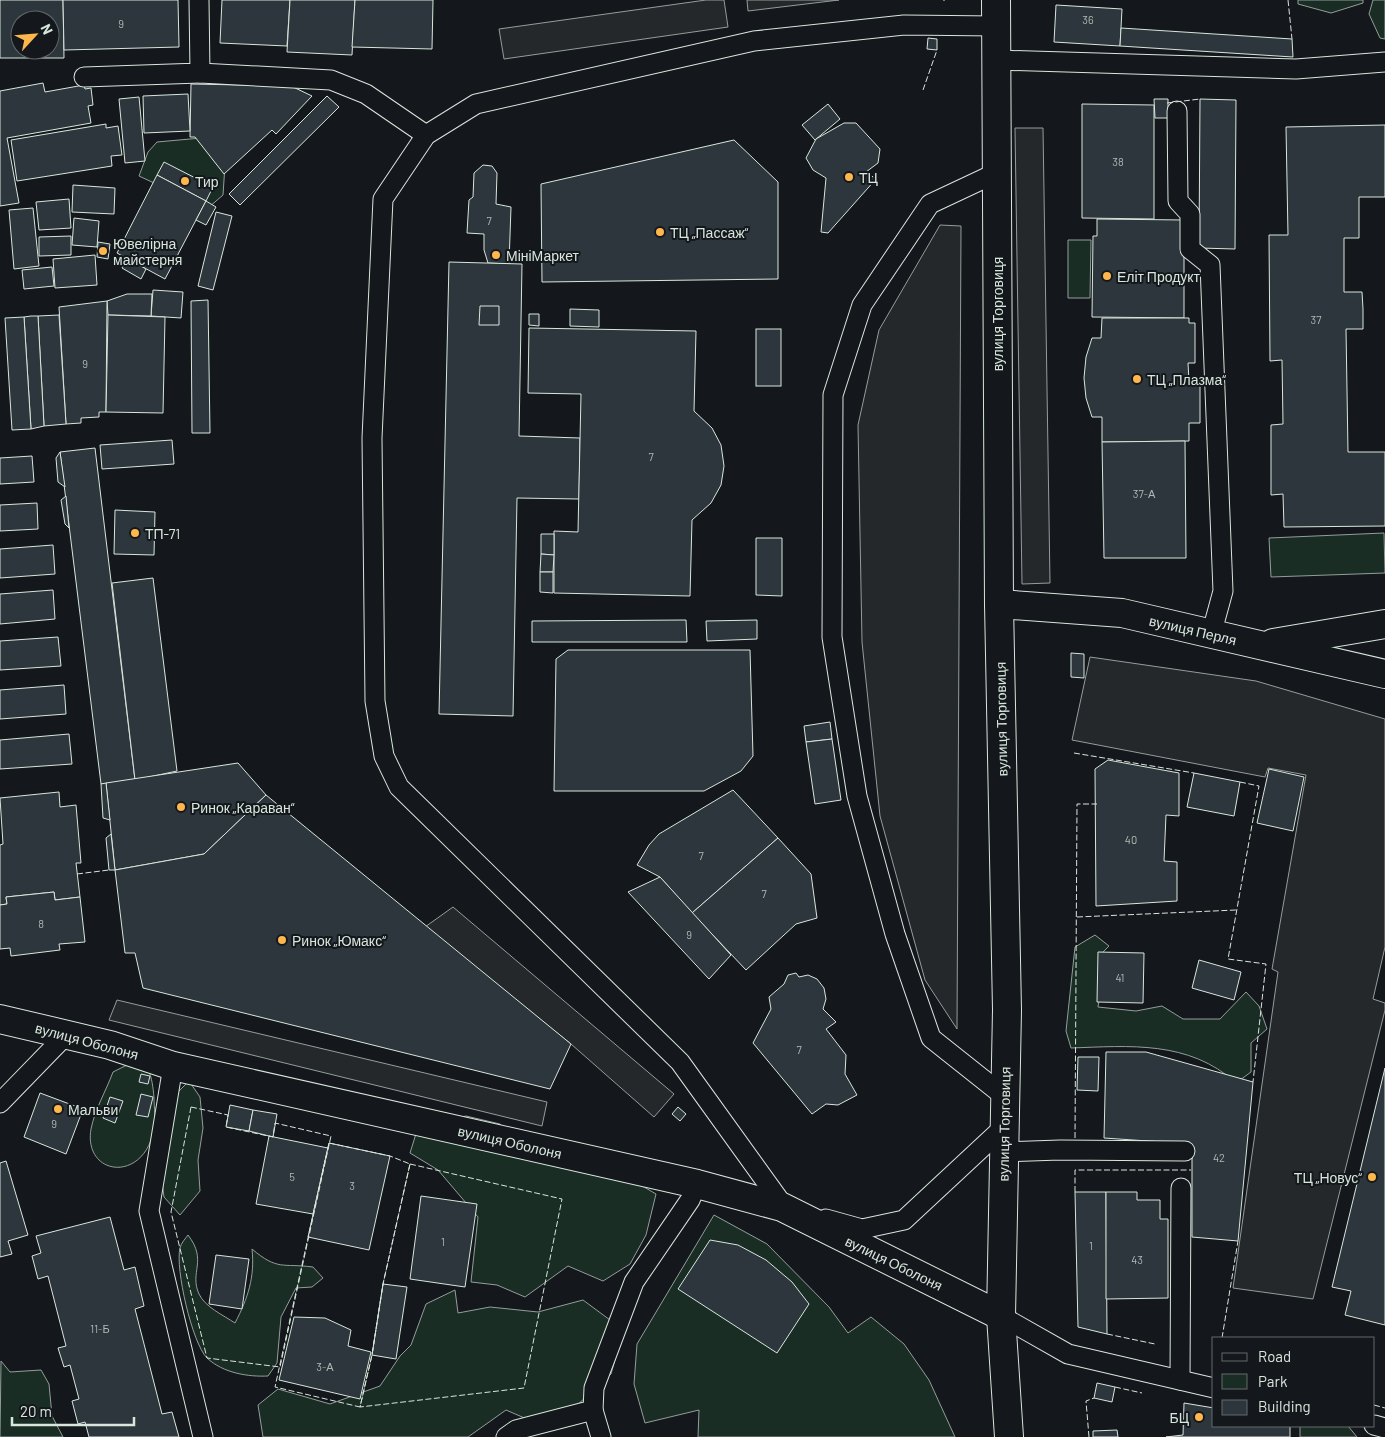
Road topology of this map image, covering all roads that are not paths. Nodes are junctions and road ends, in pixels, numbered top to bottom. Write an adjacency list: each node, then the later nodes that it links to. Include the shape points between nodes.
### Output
1 (200, 0): 5 (lane)
2 (996, 13): 3 (street, вулиця Торговиця); 8 (lane, via 754,41 476,104)
3 (997, 60): 4 (lane, via 1296,69); 9 (street, вулиця Торговиця)
4 (1385, 62)
5 (200, 74): 6 (lane); 8 (lane, via 331,80 366,94)
6 (84, 77)
7 (1177, 111): 12 (lane, via 1178,201 1190,214 1190,249 1210,265 1223,592)
8 (426, 135): 24 (lane, via 383,199 372,438 375,701 384,756 399,786 680,1062)
9 (996, 173): 10 (street, вулиця Торговиця); 18 (lane, via 930,204 862,305 833,396 832,637 857,796 895,934 931,1038)
10 (999, 604): 12 (street, вулиця Перля, via 1122,613); 18 (street, вулиця Торговиця, via 1007,1010)
11 (1385, 624): 13 (street)
12 (1211, 635): 13 (street, вулиця Перля)
13 (1260, 645): 14 (street, вулиця Перля)
14 (1385, 674)
15 (0, 1019): 16 (street, вулиця Оболоня)
16 (66, 1035): 17 (street, вулиця Оболоня, via 110,1045); 19 (lane)
17 (172, 1066): 22 (street, вулиця Оболоня); 29 (lane, via 149,1211)
18 (1004, 1096): 20 (street, вулиця Торговиця)
19 (0, 1103)
20 (1004, 1140): 21 (lane, via 1060,1150); 24 (lane, via 904,1220 862,1228); 25 (street, вулиця Торговиця)
21 (1185, 1151)
22 (697, 1184): 24 (street, вулиця Оболоня); 28 (lane, via 690,1200 634,1282 594,1388)
23 (1180, 1188): 26 (lane)
24 (782, 1207): 25 (street, вулиця Оболоня)
25 (1001, 1316): 26 (lane, via 1068,1354); 32 (street, вулиця Торговиця)
26 (1180, 1380): 27 (lane)
27 (1212, 1388)
28 (593, 1410): 30 (lane, via 516,1430); 31 (lane)
29 (204, 1437)
30 (506, 1437)
31 (601, 1437)
32 (1009, 1437)

